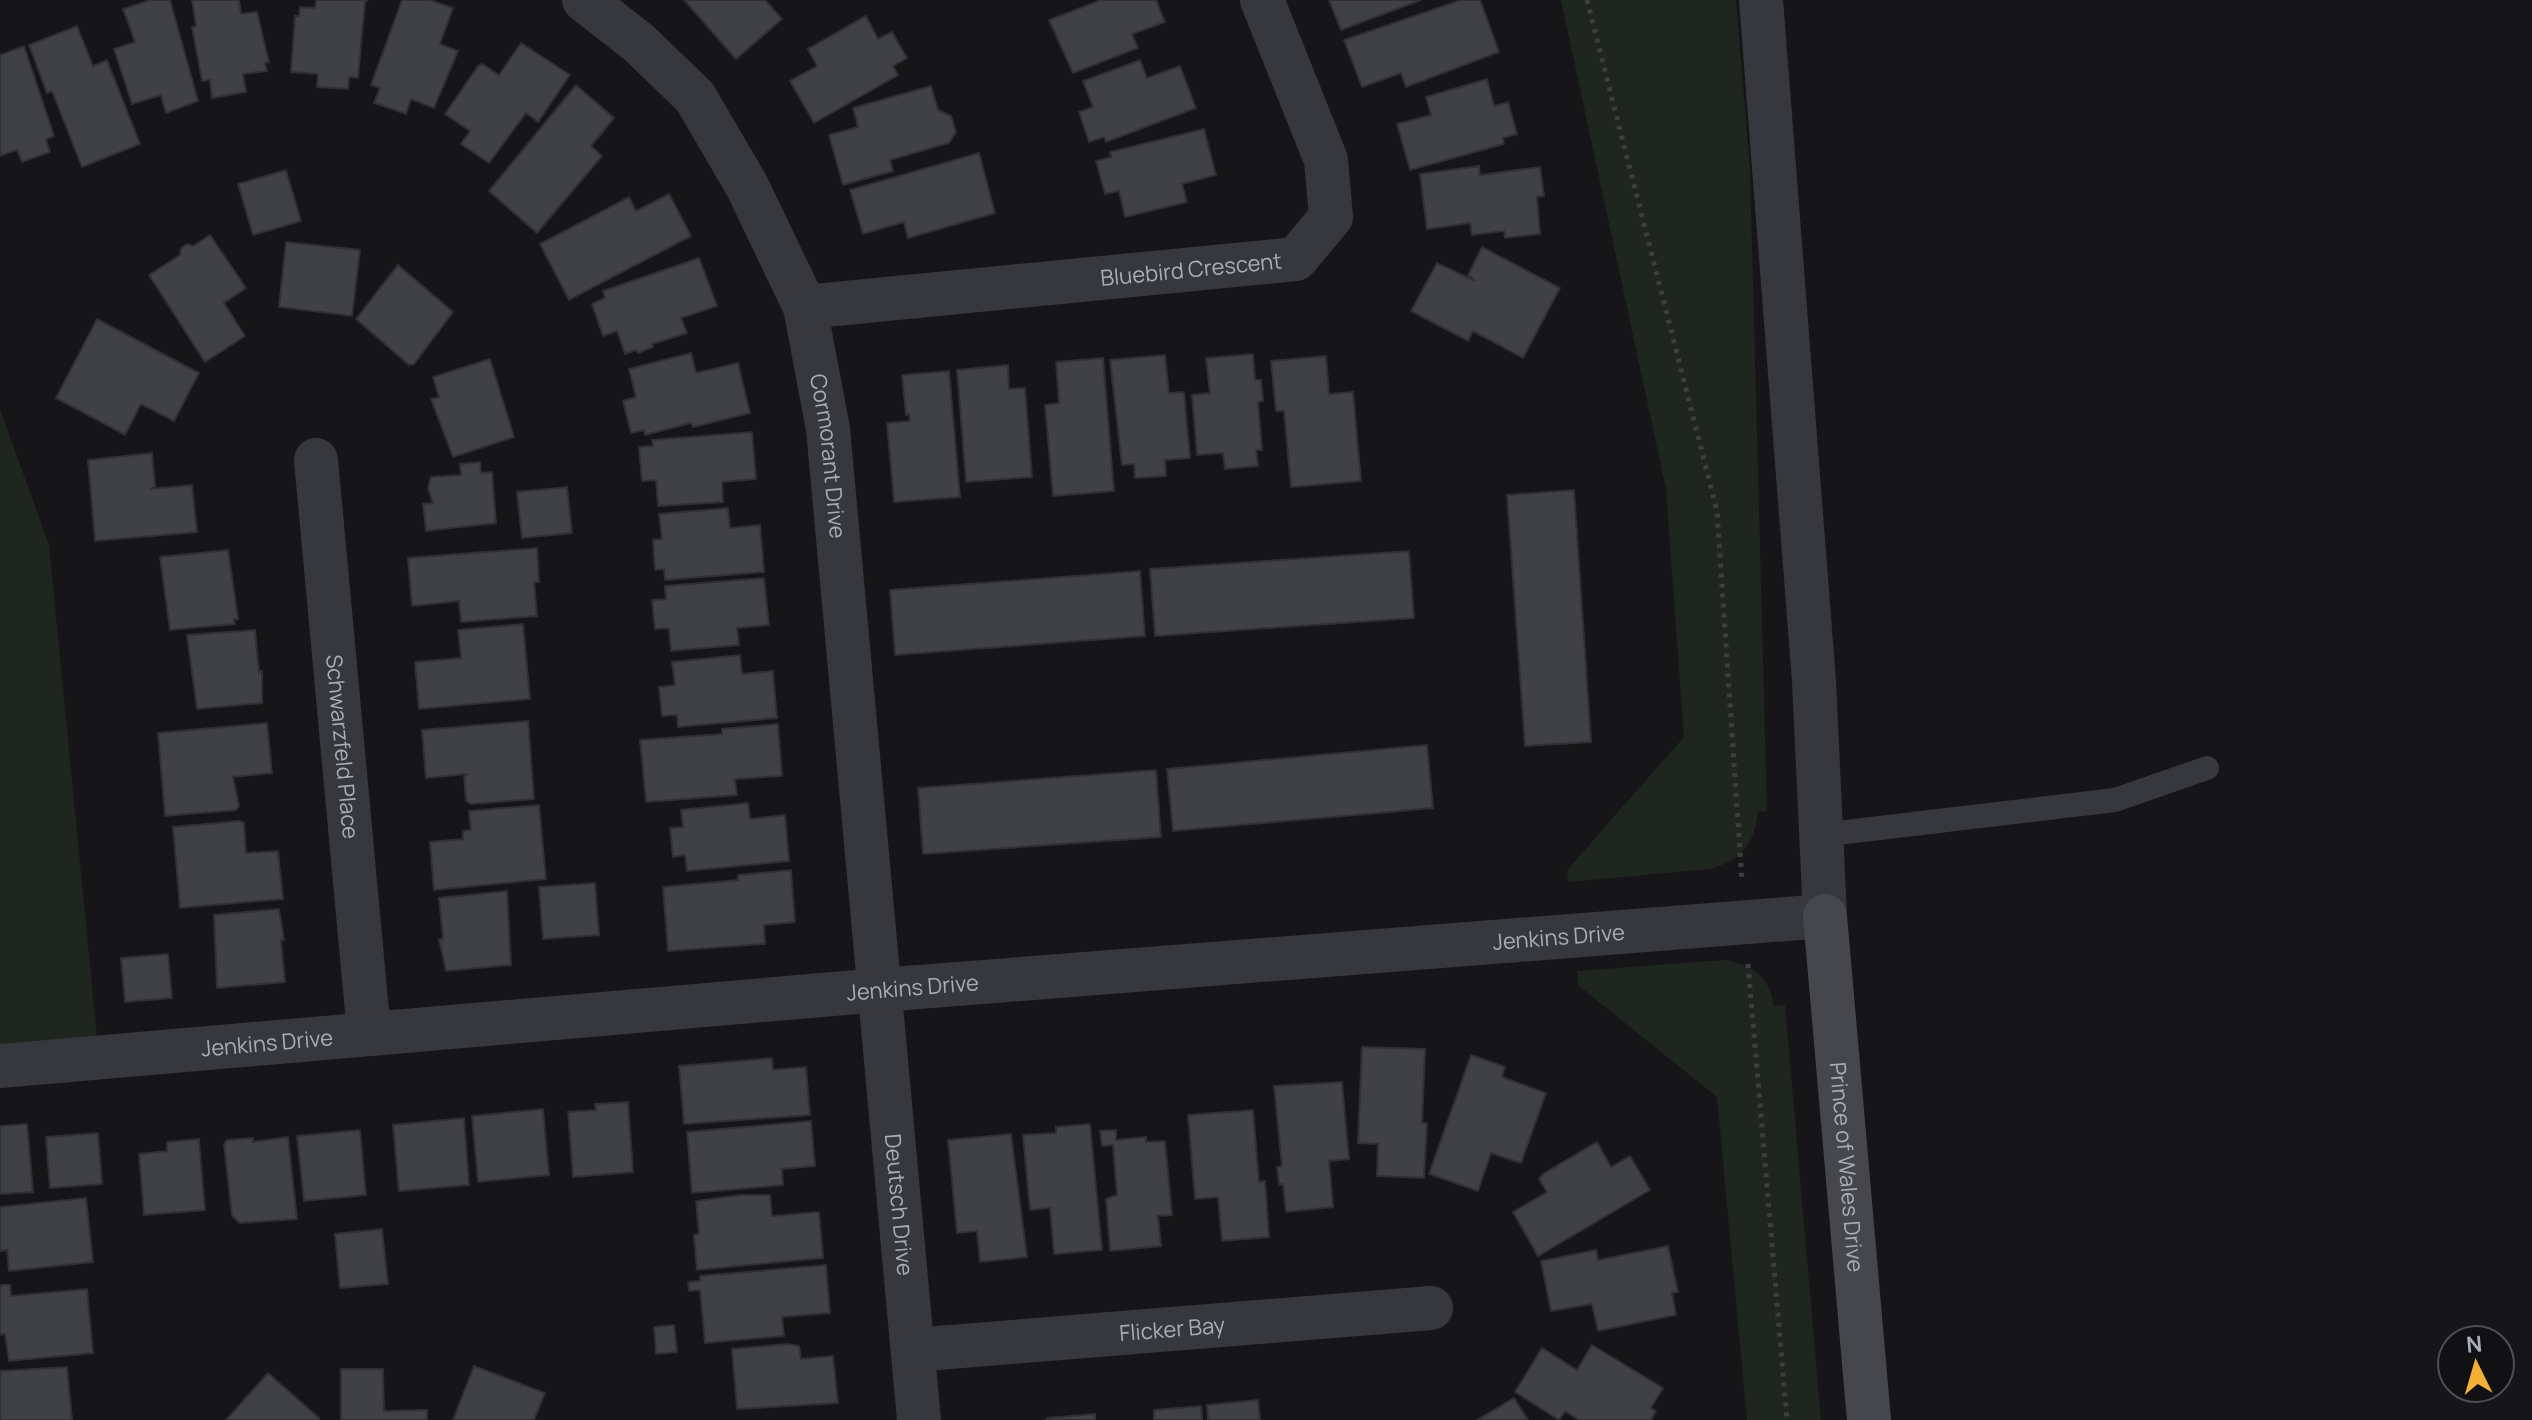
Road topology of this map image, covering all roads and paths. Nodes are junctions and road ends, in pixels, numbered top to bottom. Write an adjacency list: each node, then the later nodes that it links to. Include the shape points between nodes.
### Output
1 (584, 0): 5 (street, Cormorant Drive, via 695,97 747,186)
2 (1262, 0): 5 (street, Bluebird Crescent, via 1326,160 1331,217 1296,259)
3 (1587, 0): 9 (path, via 1717,511)
4 (1761, 0): 8 (street, via 1814,681)
5 (805, 307): 12 (street, Cormorant Drive, via 828,429)
6 (316, 460): 13 (street, Schwarzfeld Place)
7 (2207, 768): 8 (lane, via 2115,800)
8 (1821, 835): 10 (street)
9 (1740, 863)
10 (1825, 916): 12 (street, Jenkins Drive); 19 (main road, Prince of Wales Drive)
11 (1747, 958): 18 (path)
12 (880, 990): 13 (street, Jenkins Drive); 16 (street, Deutsch Drive)
13 (369, 1033): 14 (street, Jenkins Drive)
14 (0, 1066)
15 (1431, 1308): 16 (street, Flicker Bay)
16 (913, 1350): 17 (street, Deutsch Drive)
17 (919, 1420)
18 (1787, 1420)
19 (1869, 1420)

